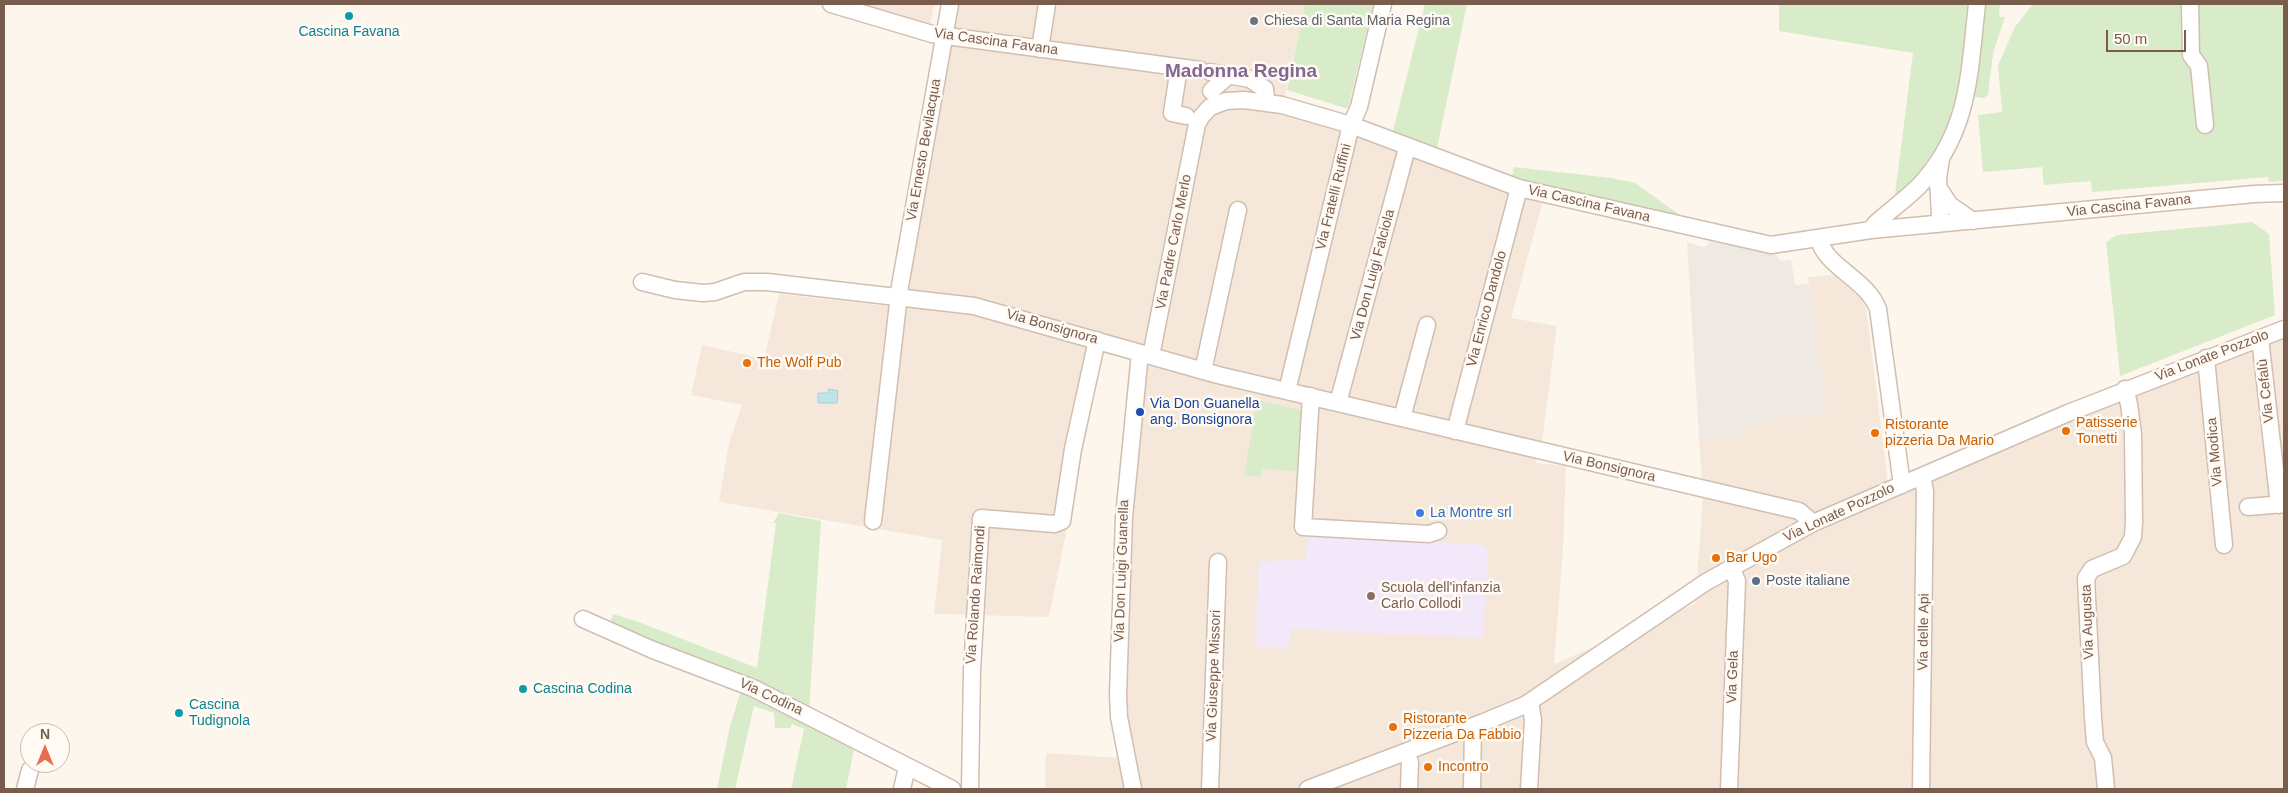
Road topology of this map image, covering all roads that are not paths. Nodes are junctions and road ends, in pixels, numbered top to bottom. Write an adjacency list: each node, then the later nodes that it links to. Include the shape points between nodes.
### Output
1 (831, 4): 7 (street, Via Cascina Favana)
2 (950, 4): 7 (street, Via Ernesto Bevilacqua)
3 (1047, 4): 8 (street)
4 (1383, 4): 14 (street, Via Fratelli Ruffini, via 1359,107)
5 (1977, 4): 17 (street, via 1964,105)
6 (2190, 4): 15 (street, via 2191,55 2199,66)
7 (945, 35): 8 (street, Via Cascina Favana); 27 (street, Via Ernesto Bevilacqua)
8 (1040, 49): 9 (street, Via Cascina Favana)
9 (1172, 66): 10 (street, Via Cascina Favana); 13 (street, via 1172,113)
10 (1229, 75): 11 (street); 12 (street, Via Cascina Favana, via 1256,81 1265,89)
11 (1211, 91)
12 (1266, 97)
13 (1191, 123): 14 (street, Via Cascina Favana, via 1217,103 1226,101 1265,102); 32 (street, Via Padre Carlo Merlo)
14 (1351, 125): 16 (street, Via Cascina Favana); 36 (street, Via Fratelli Ruffini)
15 (2204, 125)
16 (1407, 148): 19 (street, Via Cascina Favana); 38 (street, Via Don Luigi Falciola)
17 (1942, 157): 18 (street); 24 (street, via 1918,187)
18 (1938, 186): 22 (street, via 1950,205); 23 (street)
19 (1520, 188): 25 (street, Via Cascina Favana, via 1766,245); 40 (street, Via Enrico Dandolo)
20 (2284, 193): 22 (street, Via Cascina Favana)
21 (1238, 210): 34 (street)
22 (1974, 221): 23 (street, Via Cascina Favana)
23 (1938, 224): 24 (street, Via Cascina Favana)
24 (1871, 230): 25 (street, Via Cascina Favana)
25 (1819, 239): 42 (street, via 1823,251 1868,290 1878,309)
26 (642, 282): 27 (street, Via Bonsignora, via 703,293 755,282)
27 (898, 296): 31 (street, Via Bonsignora, via 986,309); 45 (street)
28 (1427, 325): 39 (street)
29 (2284, 329): 30 (street, Via Lonate Pozzolo)
30 (2260, 338): 33 (street, Via Lonate Pozzolo); 43 (street, Via Cefalù)
31 (1097, 340): 32 (street, Via Bonsignora); 60 (street, Via Rolando Raimondi, via 1073,449 1062,522 981,518 972,670)
32 (1145, 354): 34 (street, Via Bonsignora); 61 (street, Via Don Luigi Guanella, via 1124,517 1118,694 1119,717)
33 (2206, 358): 35 (street, Via Lonate Pozzolo); 48 (street, Via Modica)
34 (1203, 371): 36 (street, Via Bonsignora)
35 (2125, 389): 41 (street, Via Lonate Pozzolo); 69 (street, Via Augusta, via 2133,434 2133,537 2123,556 2092,569 2086,578 2093,718 2096,742 2103,758)
36 (1287, 391): 37 (street, Via Bonsignora)
37 (1311, 396): 38 (street, Via Bonsignora); 47 (street, via 1303,527 1429,534)
38 (1338, 403): 39 (street, Via Bonsignora)
39 (1402, 418): 40 (street, Via Bonsignora)
40 (1455, 430): 46 (street, Via Bonsignora, via 1799,512)
41 (1922, 476): 42 (street, Via Lonate Pozzolo); 68 (street, Via delle Api, via 1925,491)
42 (1902, 485): 46 (street, Via Lonate Pozzolo)
43 (2281, 504): 44 (street, Via Cefalù)
44 (2248, 507)
45 (873, 521)
46 (1813, 523): 50 (street, Via Lonate Pozzolo)
47 (1438, 531)
48 (2224, 545)
49 (1218, 562): 62 (street, Via Giuseppe Missori)
50 (1731, 567): 52 (street, Via Lonate Pozzolo); 67 (street, Via Gela, via 1737,582)
51 (583, 619): 55 (street, Via Codina, via 653,650 754,688)
52 (1530, 702): 53 (street, Via Lonate Pozzolo); 66 (street, via 1533,720)
53 (1474, 727): 54 (street, Via Lonate Pozzolo); 65 (street)
54 (1408, 752): 63 (street, Via Lonate Pozzolo); 64 (street)
55 (907, 767): 58 (street); 59 (street, Via Codina)
56 (29, 773): 57 (street)
57 (25, 789)
58 (902, 789)
59 (952, 789)
60 (970, 789)
61 (1133, 789)
62 (1210, 789)
63 (1308, 789)
64 (1409, 789)
65 (1472, 789)
66 (1529, 789)
67 (1730, 789)
68 (1921, 789)
69 (2106, 789)

